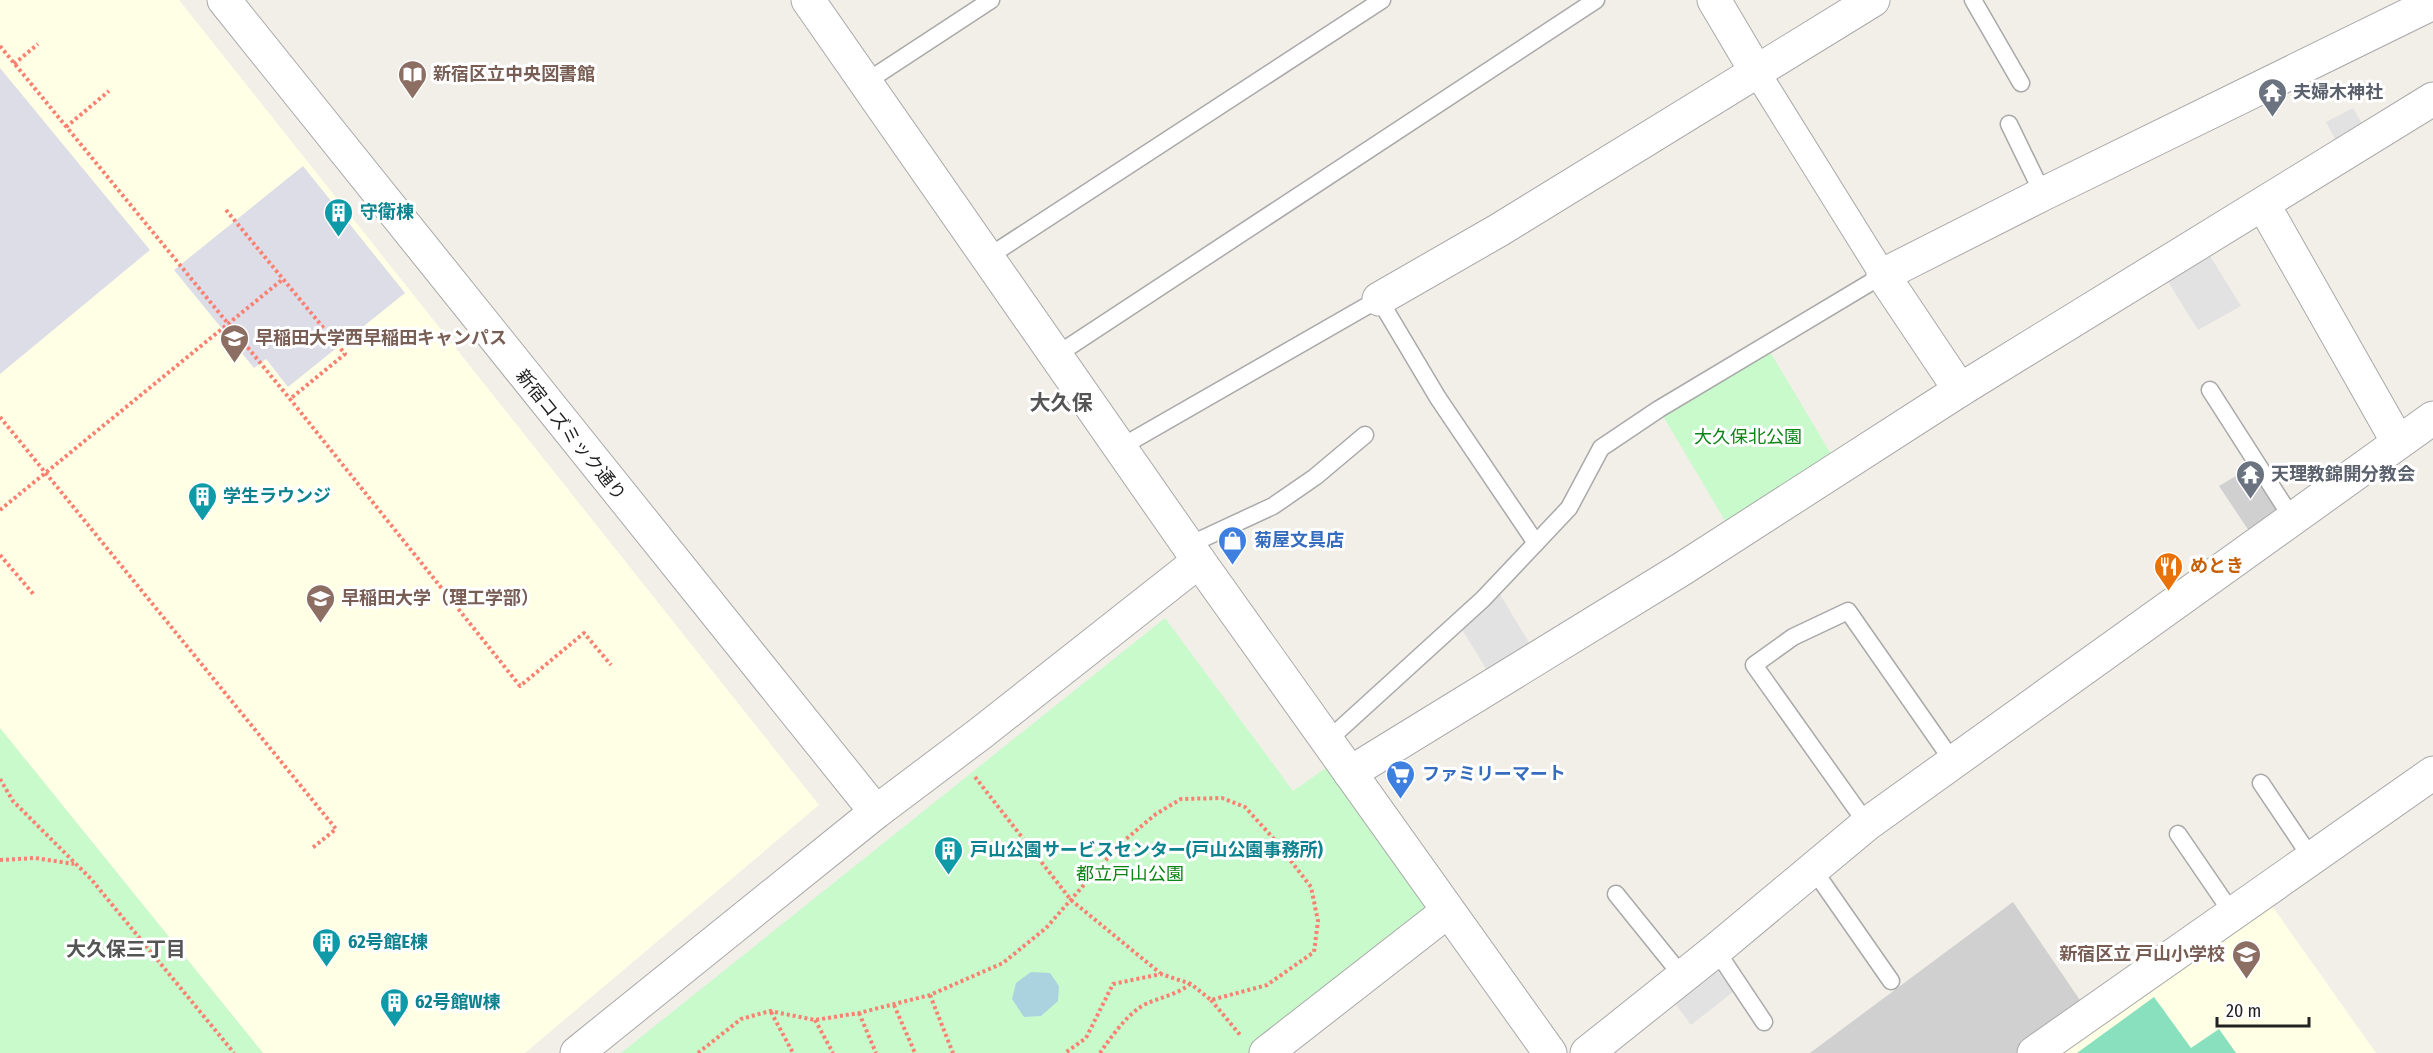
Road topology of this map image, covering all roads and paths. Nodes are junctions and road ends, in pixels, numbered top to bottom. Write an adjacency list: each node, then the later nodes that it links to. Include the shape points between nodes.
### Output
1 (224, 0): 52 (street, 新宿コズミック通り)
2 (808, 0): 14 (street)
3 (991, 0): 14 (lane)
4 (1382, 0): 23 (lane)
5 (1596, 0): 28 (lane)
6 (1714, 0): 13 (street)
7 (1873, 0): 13 (street)
8 (1973, 0): 15 (lane)
9 (2433, 3): 20 (street)
10 (38, 44): 12 (path)
11 (0, 46): 12 (path)
12 (14, 64): 19 (path)
13 (1756, 70): 24 (street); 26 (street, via 1498,230)
14 (866, 82): 23 (street)
15 (2021, 83)
16 (110, 91): 19 (path)
17 (2433, 99): 21 (street)
18 (2009, 124): 20 (lane)
19 (66, 127): 27 (path)
20 (2043, 194): 24 (street)
21 (2263, 204): 29 (street); 35 (street)
22 (226, 210): 25 (path)
23 (987, 257): 28 (street)
24 (1883, 276): 29 (street); 40 (lane, via 1659,409 1601,448 1569,508)
25 (283, 279): 27 (path); 31 (path, via 345,354)
26 (1378, 298): 36 (lane); 40 (lane, via 1438,398)
27 (228, 324): 31 (path); 37 (path)
28 (1055, 356): 36 (street)
29 (1960, 390): 48 (street, via 1682,569)
30 (2210, 390): 39 (lane)
31 (290, 399): 44 (path, via 520,686 584,633)
32 (0, 417): 37 (path)
33 (2433, 418): 35 (street)
34 (1365, 435): 41 (lane, via 1273,506)
35 (2398, 442): 39 (street)
36 (1121, 447): 41 (street)
37 (46, 472): 38 (path); 55 (path, via 336,829)
38 (0, 510)
39 (2292, 518): 47 (street)
40 (1536, 543): 45 (lane, via 1483,599)
41 (1194, 553): 45 (street); 46 (street)
42 (0, 555): 43 (path)
43 (35, 596)
44 (611, 665)
45 (1327, 741): 48 (street)
46 (955, 752): 52 (street); 61 (path)
47 (1954, 763): 53 (street); 53 (lane, via 1848,612 1793,637 1754,665)
48 (1350, 773): 62 (street)
49 (2433, 773): 56 (street)
50 (0, 779): 58 (path, via 12,801)
51 (2261, 783): 56 (lane)
52 (876, 812): 78 (street)
53 (1867, 824): 59 (street)
54 (2178, 834): 63 (lane)
55 (311, 849)
56 (2312, 859): 63 (street)
57 (0, 860): 58 (path, via 35,858)
58 (75, 864): 77 (path)
59 (1813, 869): 64 (street); 67 (lane)
60 (1616, 894): 66 (lane)
61 (1071, 900): 65 (path); 69 (path, via 1046,928 1003,963); 70 (path, via 1120,844 1181,799 1222,798 1245,807 1311,887 1318,921 1314,952 1267,985)
62 (1448, 911): 76 (street); 87 (street)
63 (2232, 913): 89 (street)
64 (1716, 950): 66 (street); 75 (lane)
65 (1161, 974): 68 (path); 85 (path, via 1113,984 1086,1038)
66 (1683, 977): 88 (street)
67 (1891, 981)
68 (1191, 984): 70 (path); 86 (path, via 1144,1004 1114,1032)
69 (930, 995): 71 (path); 84 (path)
70 (1211, 1000): 76 (path)
71 (894, 1005): 73 (path); 83 (path)
72 (770, 1011): 74 (path); 79 (path, via 741,1019); 80 (path)
73 (859, 1013): 74 (path); 82 (path)
74 (815, 1020): 81 (path)
75 (1764, 1022)
76 (1257, 1049)
77 (234, 1053)
78 (577, 1053)
79 (698, 1053)
80 (793, 1053)
81 (833, 1053)
82 (876, 1053)
83 (915, 1053)
84 (953, 1053)
85 (1065, 1053)
86 (1100, 1053)
87 (1550, 1053)
88 (1587, 1053)
89 (2034, 1053)

